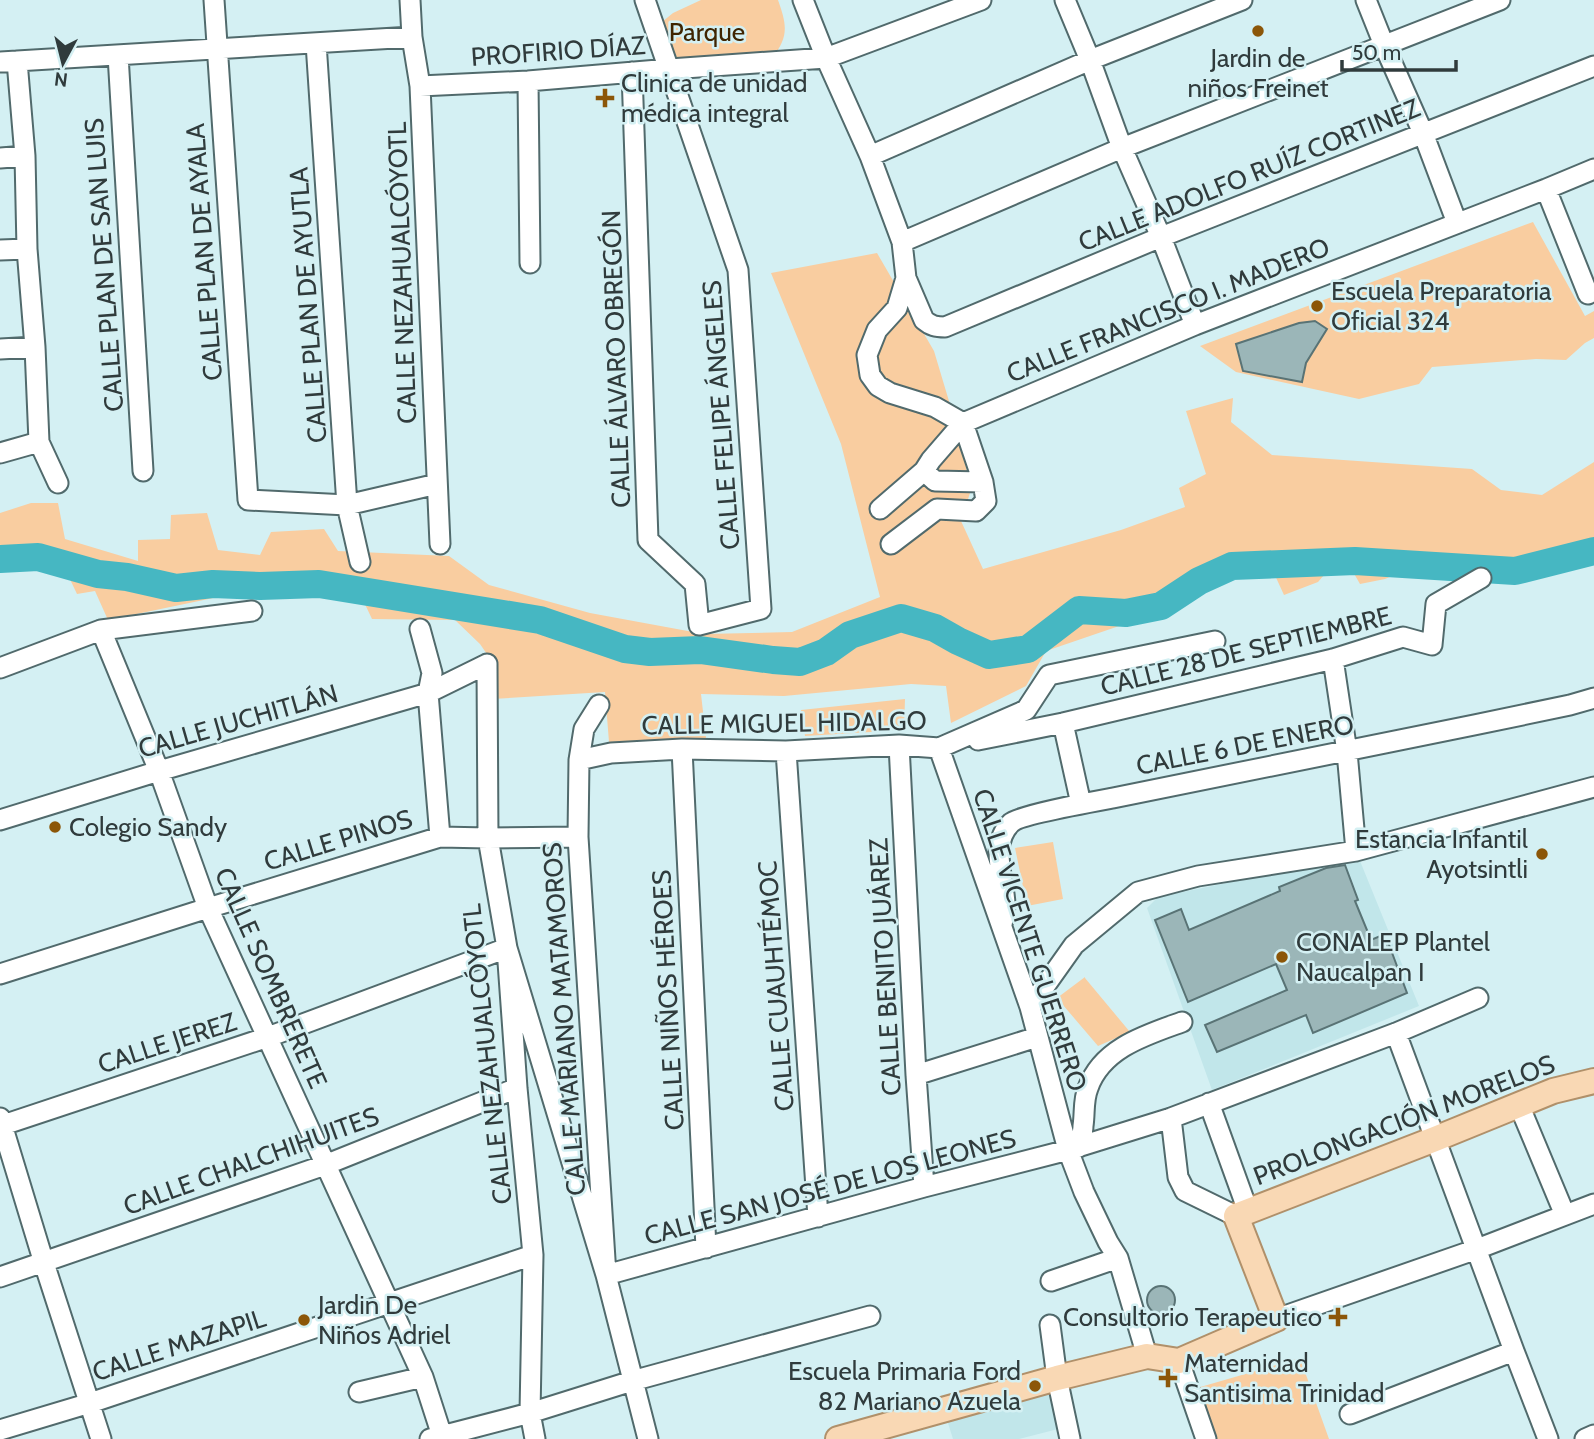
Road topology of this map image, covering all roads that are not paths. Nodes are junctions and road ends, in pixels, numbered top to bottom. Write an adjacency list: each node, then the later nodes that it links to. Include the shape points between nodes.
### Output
1 (214, 0): 13 (street, CALLE PLAN DE AYALA)
2 (410, 0): 10 (street, CALLE NEZAHUALCÓYOTL)
3 (646, 0): 19 (street, CALLE FELIPE ÁNGELES)
4 (803, 0): 15 (street)
5 (981, 0): 15 (street)
6 (1065, 0): 16 (street)
7 (1242, 0): 16 (street)
8 (1366, 0): 12 (street)
9 (1500, 0): 12 (street)
10 (412, 37): 11 (street); 22 (street, CALLE NEZAHUALCÓYOTL)
11 (316, 43): 13 (street); 49 (street, CALLE PLAN DE AYUTLA)
12 (1384, 45): 23 (street); 24 (street)
13 (217, 49): 14 (street); 49 (street, CALLE PLAN DE AYALA, via 248,499)
14 (118, 55): 17 (street); 44 (street, CALLE PLAN DE SAN LUIS)
15 (826, 58): 19 (street, PROFIRIO DÍAZ); 26 (street)
16 (1090, 60): 24 (street); 26 (street)
17 (8, 61): 25 (street)
18 (1594, 66): 23 (street, CALLE ADOLFO RUÍZ CORTINEZ)
19 (670, 69): 20 (street, PROFIRIO DÍAZ); 56 (street, CALLE FELIPE ÁNGELES, via 738,270 761,609)
20 (632, 72): 21 (street, PROFIRIO DÍAZ); 56 (street, CALLE ÁLVARO OBREGÓN, via 648,540 695,584)
21 (528, 81): 22 (street, PROFIRIO DÍAZ); 35 (street)
22 (420, 86): 48 (street, CALLE NEZAHUALCÓYOTL)
23 (1423, 134): 30 (street); 31 (street, CALLE ADOLFO RUÍZ CORTINEZ)
24 (1122, 148): 31 (street); 32 (street)
25 (25, 156): 27 (street); 33 (street)
26 (870, 156): 32 (street)
27 (0, 158)
28 (1594, 169): 29 (street, CALLE FRANCISCO I. MADERO)
29 (1546, 189): 30 (street, CALLE FRANCISCO I. MADERO); 37 (street)
30 (1457, 223): 38 (street, CALLE FRANCISCO I. MADERO)
31 (1161, 237): 36 (street, CALLE ADOLFO RUÍZ CORTINEZ, via 945,327 924,320); 38 (street)
32 (902, 242): 36 (street)
33 (27, 249): 34 (street); 39 (street)
34 (0, 250)
35 (530, 263)
36 (906, 278): 41 (street, via 897,308 877,330 867,355 870,375 890,393 935,407)
37 (1588, 294)
38 (1195, 325): 41 (street, CALLE FRANCISCO I. MADERO)
39 (35, 347): 40 (street); 42 (street)
40 (0, 349)
41 (963, 423): 45 (street); 46 (street)
42 (39, 442): 43 (street); 47 (street)
43 (0, 453)
44 (143, 471)
45 (924, 471): 46 (street, via 934,481); 50 (street)
46 (983, 482): 52 (street, via 986,501 976,511 937,509)
47 (58, 484)
48 (437, 484): 49 (street); 51 (street, CALLE NEZAHUALCÓYOTL)
49 (348, 505): 53 (street, CALLE PLAN DE AYUTLA)
50 (880, 509)
51 (440, 544)
52 (891, 544)
53 (360, 562)
54 (1481, 578): 60 (street, CALLE 28 DE SEPTIEMBRE, via 1436,604 1432,645 1403,637)
55 (252, 611): 58 (street)
56 (699, 625)
57 (420, 629): 63 (street)
58 (102, 630): 62 (street); 74 (street, CALLE SOMBRERETE)
59 (1215, 640): 69 (street, CALLE MIGUEL HIDALGO, via 1049,676 1026,710)
60 (1333, 659): 67 (street, CALLE 28 DE SEPTIEMBRE); 72 (street)
61 (487, 664): 63 (street); 64 (street, CALLE JUCHITLÁN); 80 (street, CALLE NEZAHUALCÓYOTL)
62 (0, 668)
63 (432, 673): 64 (street)
64 (428, 693): 74 (street, CALLE JUCHITLÁN); 78 (street)
65 (1594, 698): 72 (street, CALLE 6 DE ENERO)
66 (599, 705): 73 (street, CALLE MARIANO MATAMOROS, via 584,729)
67 (1063, 723): 69 (street, CALLE 28 DE SEPTIEMBRE); 76 (street)
68 (899, 745): 69 (street, CALLE MIGUEL HIDALGO); 71 (street, CALLE MIGUEL HIDALGO); 92 (street, CALLE BENITO JUÁREZ)
69 (939, 748): 83 (street, CALLE VICENTE GUERRERO)
70 (682, 749): 71 (street, CALLE MIGUEL HIDALGO); 73 (street, CALLE MIGUEL HIDALGO, via 611,753); 107 (street, CALLE NIÑOS HÉROES)
71 (786, 751): 106 (street, CALLE CUAUHTÉMOC)
72 (1347, 752): 76 (street, CALLE 6 DE ENERO); 81 (street)
73 (579, 760): 79 (street, CALLE MARIANO MATAMOROS)
74 (159, 772): 77 (street, CALLE JUCHITLÁN); 82 (street, CALLE SOMBRERETE)
75 (1594, 787): 81 (street)
76 (1081, 804): 83 (street, CALLE 6 DE ENERO, via 1014,819 1005,829 999,852 1005,906)
77 (0, 820)
78 (440, 837): 80 (street, CALLE PINOS); 82 (street, CALLE PINOS)
79 (578, 837): 80 (street, CALLE PINOS); 112 (street, CALLE MARIANO MATAMOROS)
80 (488, 838): 84 (street, CALLE NEZAHUALCÓYOTL)
81 (1356, 851): 87 (street, via 1198,876 1138,892 1074,945)
82 (208, 908): 85 (street, CALLE PINOS); 90 (street, CALLE SOMBRERETE)
83 (1002, 925): 87 (street, CALLE VICENTE GUERRERO)
84 (507, 948): 90 (street, CALLE JEREZ); 94 (street, CALLE NEZAHUALCÓYOTL); 112 (street)
85 (0, 974)
86 (1478, 998): 89 (street, CALLE SAN JOSÉ DE LOS LEONES)
87 (1030, 1007): 91 (street, CALLE VICENTE GUERRERO)
88 (1182, 1022): 100 (street, via 1131,1042 1101,1064 1087,1088 1083,1127)
89 (1396, 1033): 95 (street, CALLE SAN JOSÉ DE LOS LEONES); 99 (street)
90 (268, 1037): 98 (street, CALLE JEREZ); 101 (street, CALLE SOMBRERETE)
91 (1037, 1037): 92 (street); 100 (street, CALLE VICENTE GUERRERO)
92 (916, 1075): 102 (street, CALLE BENITO JUÁREZ)
93 (1594, 1081): 96 (main road, PROLONGACIÓN MORELOS)
94 (517, 1088): 101 (street, CALLE CHALCHIHUITES); 109 (street, CALLE NEZAHUALCÓYOTL)
95 (1209, 1103): 97 (street, CALLE SAN JOSÉ DE LOS LEONES); 104 (street)
96 (1520, 1105): 99 (main road, PROLONGACIÓN MORELOS); 105 (street)
97 (1171, 1118): 100 (street, CALLE SAN JOSÉ DE LOS LEONES); 104 (street, via 1178,1177 1185,1191)
98 (1, 1123): 111 (street)
99 (1435, 1139): 104 (main road, PROLONGACIÓN MORELOS); 108 (street)
100 (1073, 1148): 102 (street, CALLE SAN JOSÉ DE LOS LEONES); 110 (street, CALLE VICENTE GUERRERO, via 1084,1192)
101 (325, 1165): 111 (street, CALLE CHALCHIHUITES); 115 (street, CALLE SOMBRERETE)
102 (924, 1186): 106 (street, CALLE SAN JOSÉ DE LOS LEONES)
103 (1594, 1204): 105 (street)
104 (1242, 1214): 117 (main road)
105 (1565, 1215): 108 (street)
106 (818, 1217): 107 (street, CALLE SAN JOSÉ DE LOS LEONES)
107 (706, 1248): 112 (street, CALLE SAN JOSÉ DE LOS LEONES)
108 (1477, 1249): 117 (street); 119 (street)
109 (534, 1255): 115 (street, CALLE MAZAPIL); 127 (street, CALLE NEZAHUALCÓYOTL)
110 (1118, 1258): 114 (street); 120 (street, CALLE VICENTE GUERRERO)
111 (44, 1263): 113 (street, CALLE CHALCHIHUITES); 126 (street)
112 (606, 1275): 124 (street)
113 (0, 1277)
114 (1051, 1282)
115 (390, 1303): 122 (street, CALLE SOMBRERETE); 126 (street, CALLE MAZAPIL)
116 (870, 1316): 124 (street)
117 (1276, 1319): 121 (main road)
118 (1050, 1325): 123 (street)
119 (1514, 1351): 128 (street); 139 (street)
120 (1147, 1356): 121 (main road); 123 (main road)
121 (1178, 1361): 138 (street)
122 (423, 1377): 125 (street); 132 (street, CALLE SOMBRERETE)
123 (1057, 1378): 131 (main road); 137 (street)
124 (632, 1381): 127 (street); 135 (street)
125 (359, 1392)
126 (90, 1403): 129 (street, CALLE MAZAPIL); 133 (street)
127 (530, 1412): 132 (street); 134 (street, CALLE NEZAHUALCÓYOTL)
128 (1350, 1414)
129 (0, 1430)
130 (1594, 1434): 140 (street)
131 (869, 1435): 136 (main road)
132 (438, 1438)
133 (101, 1439)
134 (535, 1439)
135 (648, 1439)
136 (838, 1439)
137 (1070, 1439)
138 (1206, 1439)
139 (1548, 1439)
140 (1584, 1439)

